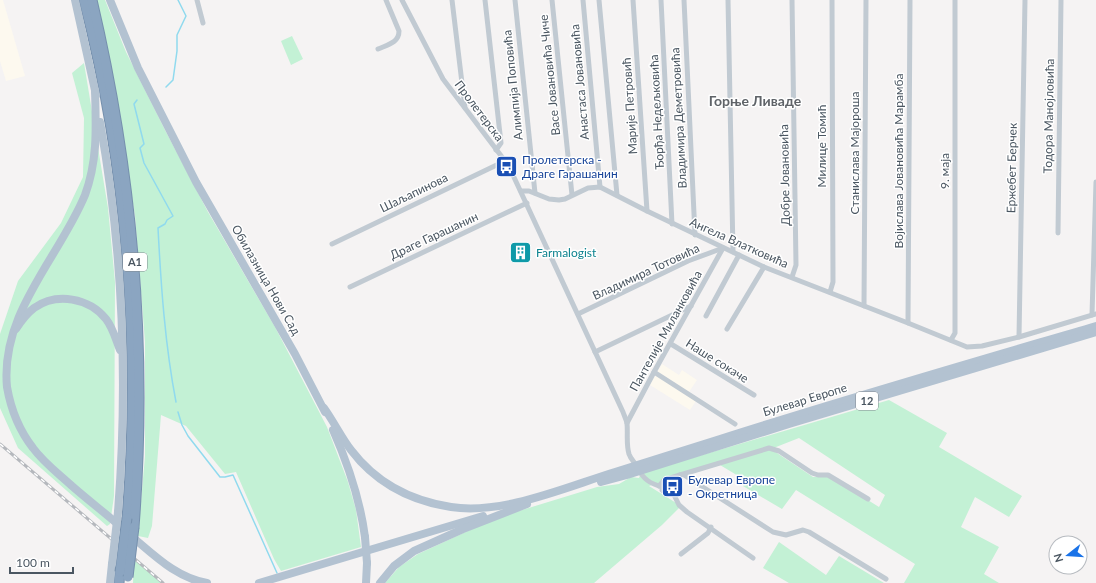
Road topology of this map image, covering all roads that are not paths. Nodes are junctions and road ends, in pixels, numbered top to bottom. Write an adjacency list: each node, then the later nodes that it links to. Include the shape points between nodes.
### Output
1 (75, 0): 27 (main road)
2 (84, 0): 79 (highway, A1, bridge, via 106,100 124,232 132,350)
3 (92, 0): 79 (highway, A1, bridge, via 118,125 128,199 140,364 134,527)
4 (110, 0): 67 (main road, Обилазница Нови Сад, via 138,68 196,182 296,354)
5 (197, 0): 25 (street)
6 (386, 0): 26 (street, via 400,31 396,42)
7 (402, 0): 28 (street, Пролетерска, via 443,79)
8 (452, 0): 28 (street)
9 (485, 0): 29 (street, via 501,143)
10 (515, 0): 34 (street, Алимпија Поповића)
11 (552, 0): 35 (street, Васе Јовановића Чиче)
12 (583, 0): 32 (street, Анастаса Јовановића)
13 (600, 0): 36 (street)
14 (633, 0): 38 (street, Марије Петровић)
15 (661, 0): 39 (street, Ђорђа Недељковића)
16 (684, 0): 41 (street, Владимира Деметровића)
17 (728, 0): 44 (street)
18 (792, 0): 47 (street, Добре Јовановића, via 796,265)
19 (832, 0): 49 (street, Милице Томић, via 833,282)
20 (866, 0): 51 (street, Станислава Мајороша)
21 (910, 0): 55 (street, Војислава Јовановића Марамба)
22 (955, 0): 61 (street, 9. маја, via 955,333)
23 (1025, 0): 60 (street, Ержебет Берчек)
24 (1061, 0): 40 (street, Тодора Манојловића)
25 (203, 23)
26 (378, 49)
27 (95, 90): 59 (main road, via 96,146 88,185 72,220 25,300); 64 (main road, via 114,216)
28 (465, 109): 29 (street, Пролетерска)
29 (496, 150): 30 (street, Пролетерска)
30 (504, 161): 33 (street, Пролетерска); 42 (street, Шаљапинова)
31 (1096, 182): 53 (street)
32 (600, 187): 35 (street, via 588,188); 36 (street, Ангела Влатковића)
33 (521, 191): 34 (street); 37 (street, Пролетерска)
34 (535, 193): 35 (street, via 559,200)
35 (572, 195)
36 (617, 195): 38 (street, Ангела Влатковића)
37 (527, 203): 48 (street, Драге Гарашанин); 52 (street, Пролетерска)
38 (647, 212): 39 (street, Ангела Влатковића)
39 (672, 224): 41 (street, Ангела Влатковића)
40 (1058, 233)
41 (695, 234): 43 (street, Ангела Влатковића)
42 (332, 244)
43 (723, 248): 44 (street, Ангела Влатковића); 50 (street, Пантелије Миланковића); 52 (street, Владимира Тотовића)
44 (733, 252): 45 (street, Ангела Влатковића)
45 (739, 255): 46 (street, Ангела Влатковића); 54 (street)
46 (764, 267): 47 (street, Ангела Влатковића); 57 (street)
47 (792, 277): 49 (street, Ангела Влатковића)
48 (350, 287)
49 (830, 292): 51 (street, Ангела Влатковића)
50 (691, 306): 62 (street, Пантелије Миланковића); 63 (street)
51 (864, 306): 55 (street, Ангела Влатковића)
52 (578, 314): 63 (street, Пролетерска)
53 (1094, 315): 60 (street, Ангела Влатковића)
54 (706, 316)
55 (908, 322): 61 (street, Ангела Влатковића)
56 (1096, 326): 70 (main road, Булевар Европе / 12, via 790,417)
57 (727, 329)
58 (1096, 332): 70 (main road, Булевар Европе / 12)
59 (11, 337): 64 (main road, via 25,316 38,305 62,299 77,300 95,309 105,319 114,333); 83 (main road, via 6,369 9,398 20,428 38,454 59,475 160,560 181,574)
60 (1019, 337): 61 (street, Ангела Влатковића, via 967,347)
61 (951, 340)
62 (670, 344): 65 (street, Пантелије Миланковића); 66 (street, Наше сокаче)
63 (595, 352): 68 (street, Пролетерска)
64 (123, 363): 81 (main road, bridge, via 122,453)
65 (654, 372): 68 (street, Пантелије Миланковића); 69 (street)
66 (754, 395)
67 (324, 408): 75 (main road, via 358,458 377,477 401,492 422,501 458,508 488,508); 85 (main road, Обилазница Нови Сад, bridge, via 344,457 362,514 367,563)
68 (627, 423): 70 (street, Пролетерска, via 629,454)
69 (735, 424)
70 (638, 469): 72 (street, via 643,478); 75 (main road, Булевар Европе / 12)
71 (682, 475): 72 (street, via 664,480); 73 (street); 74 (street, via 769,448 779,451 812,473 828,475); 80 (street, via 773,532 786,535 803,530 809,532)
72 (661, 487): 73 (street, via 664,493)
73 (672, 494): 76 (street, via 687,512)
74 (868, 499)
75 (523, 503): 84 (main road); 86 (main road, via 414,552 394,566)
76 (710, 527): 77 (street, via 708,532); 78 (street)
77 (682, 554)
78 (754, 558)
79 (125, 577): 82 (highway, A1)
80 (886, 579)
81 (110, 583)
82 (119, 583)
83 (207, 583)
84 (259, 583)
85 (366, 583)
86 (380, 583)

